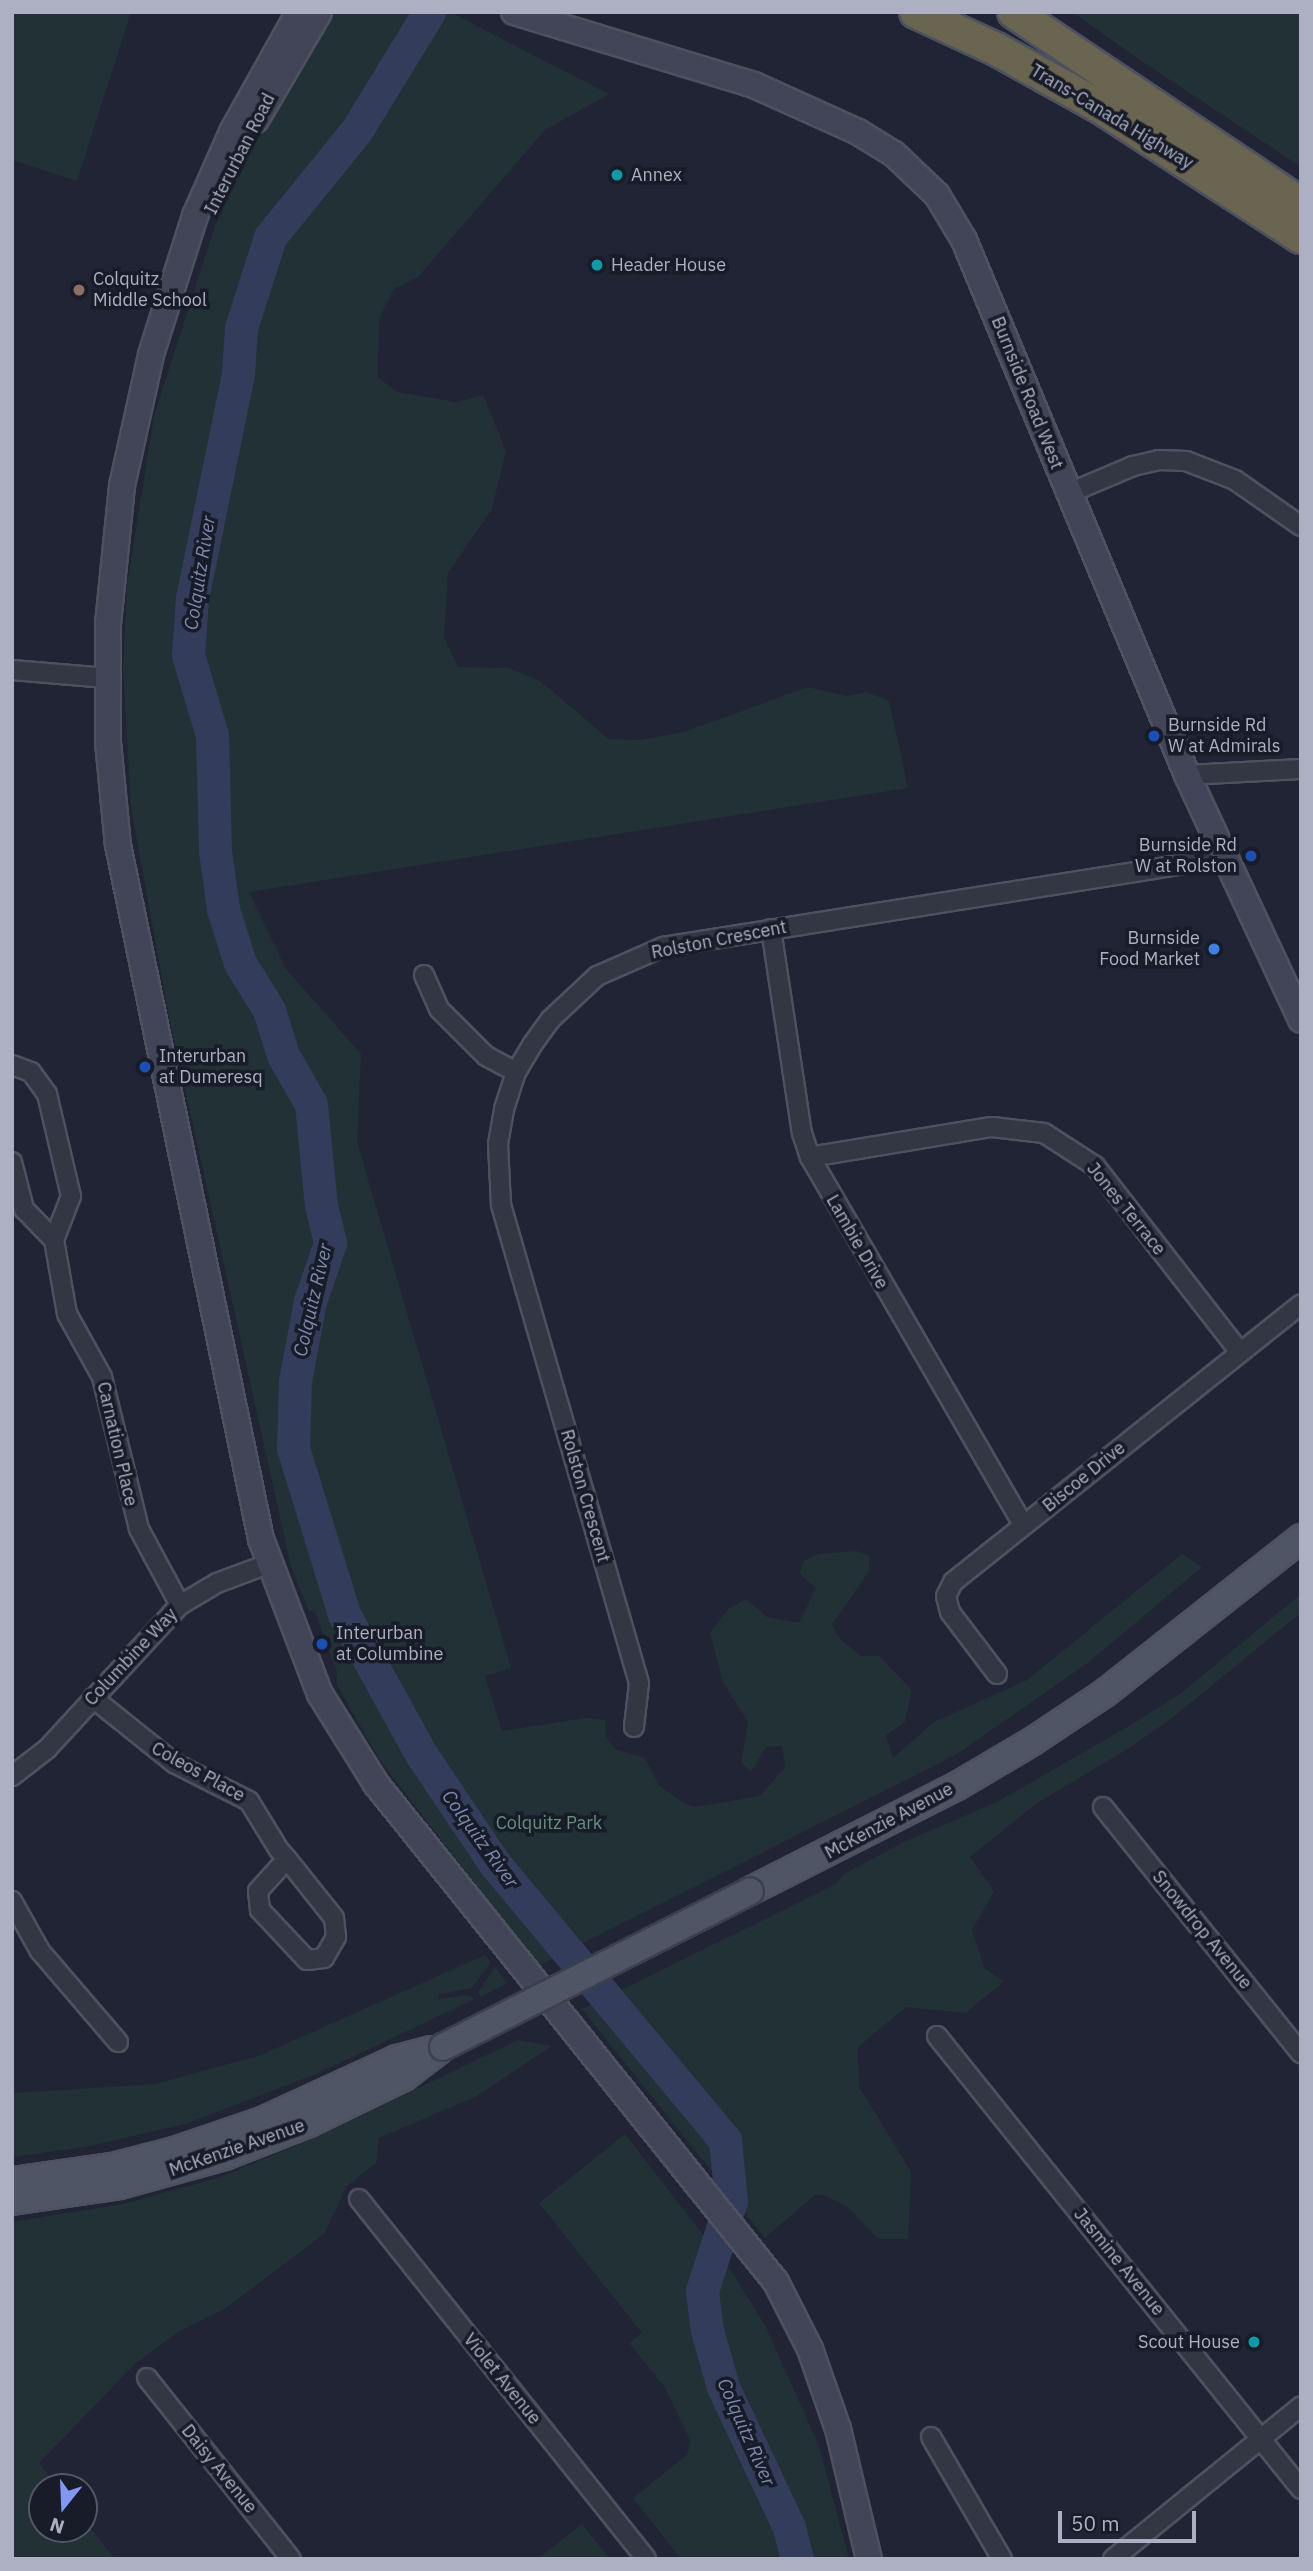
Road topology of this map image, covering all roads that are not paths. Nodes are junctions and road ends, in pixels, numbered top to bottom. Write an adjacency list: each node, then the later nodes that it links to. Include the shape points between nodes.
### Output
1 (299, 12): 10 (main road, via 232,132 195,216)
2 (319, 12): 10 (main road, Interurban Road, via 238,154)
3 (514, 12): 11 (main road, Burnside Road West, via 754,85 894,154 937,195 964,240)
4 (916, 12): 9 (highway, Trans-Canada Highway, via 996,49 1102,108)
5 (1014, 12): 7 (highway, Trans-Canada Highway)
6 (1045, 12): 7 (highway, via 1144,82)
7 (1226, 154): 8 (highway, Trans-Canada Highway)
8 (1301, 204)
9 (1301, 237)
10 (170, 301): 14 (main road, via 151,355 114,538)
11 (1067, 494): 12 (street, via 1133,466 1159,460 1186,461 1235,480); 16 (main road, Burnside Road West)
12 (1301, 526)
13 (12, 670): 14 (street)
14 (107, 678): 30 (main road, via 109,756 122,869)
15 (1301, 769): 16 (street)
16 (1187, 775): 17 (main road, Burnside Road West)
17 (1223, 850): 18 (street, Rolston Crescent, via 1191,863); 20 (main road, Burnside Road West)
18 (771, 929): 22 (street, Rolston Crescent, via 663,947 597,976 551,1019); 23 (street, Lambie Drive, via 802,1133)
19 (424, 975): 22 (street, via 439,1010 486,1056)
20 (1301, 1020)
21 (12, 1065): 25 (street, via 31,1072 47,1094 71,1196)
22 (516, 1072): 34 (street, Rolston Crescent, via 498,1144 501,1205 639,1683)
23 (810, 1157): 27 (street, Jones Terrace, via 992,1126 1044,1133 1095,1166); 28 (street, Lambie Drive)
24 (12, 1162): 25 (street, via 23,1209)
25 (54, 1241): 31 (street, Carnation Place, via 67,1314 102,1377 128,1499)
26 (1301, 1304): 27 (street, Biscoe Drive)
27 (1240, 1352): 28 (street, Biscoe Drive)
28 (1023, 1525): 32 (street, Biscoe Drive, via 953,1582 946,1596 950,1612)
29 (1301, 1538): 41 (main road, McKenzie Avenue, bridge, via 1105,1693 1033,1741 946,1792)
30 (268, 1564): 31 (street, Columbine Way, via 217,1583); 53 (main road, via 320,1694 376,1784 776,2282 810,2349 838,2429)
31 (180, 1605): 33 (street, Columbine Way)
32 (997, 1674)
33 (93, 1699): 35 (street, Columbine Way, via 47,1749); 37 (street, Coleos Place, via 174,1763 249,1801)
34 (634, 1727)
35 (12, 1776)
36 (1102, 1807): 42 (street, Snowdrop Avenue)
37 (287, 1859): 37 (street, Coleos Place, via 334,1918 336,1937 324,1958 307,1960 260,1910 258,1891)
38 (12, 1901): 40 (street, via 40,1951)
39 (937, 2036): 49 (street, Jasmine Avenue)
40 (118, 2042)
41 (443, 2047): 43 (main road, McKenzie Avenue, via 397,2059 262,2121 174,2151 112,2167); 45 (main road, McKenzie Avenue, via 404,2077 309,2123 225,2156 120,2185)
42 (1301, 2053)
43 (12, 2180)
44 (359, 2199): 52 (street, Violet Avenue)
45 (12, 2201)
46 (147, 2378): 51 (street, Daisy Avenue)
47 (1301, 2406): 49 (street)
48 (931, 2437): 54 (street)
49 (1261, 2439): 50 (street, Jasmine Avenue); 55 (street)
50 (1301, 2489)
51 (290, 2559)
52 (646, 2559)
53 (869, 2559)
54 (1002, 2559)
55 (1113, 2559)

